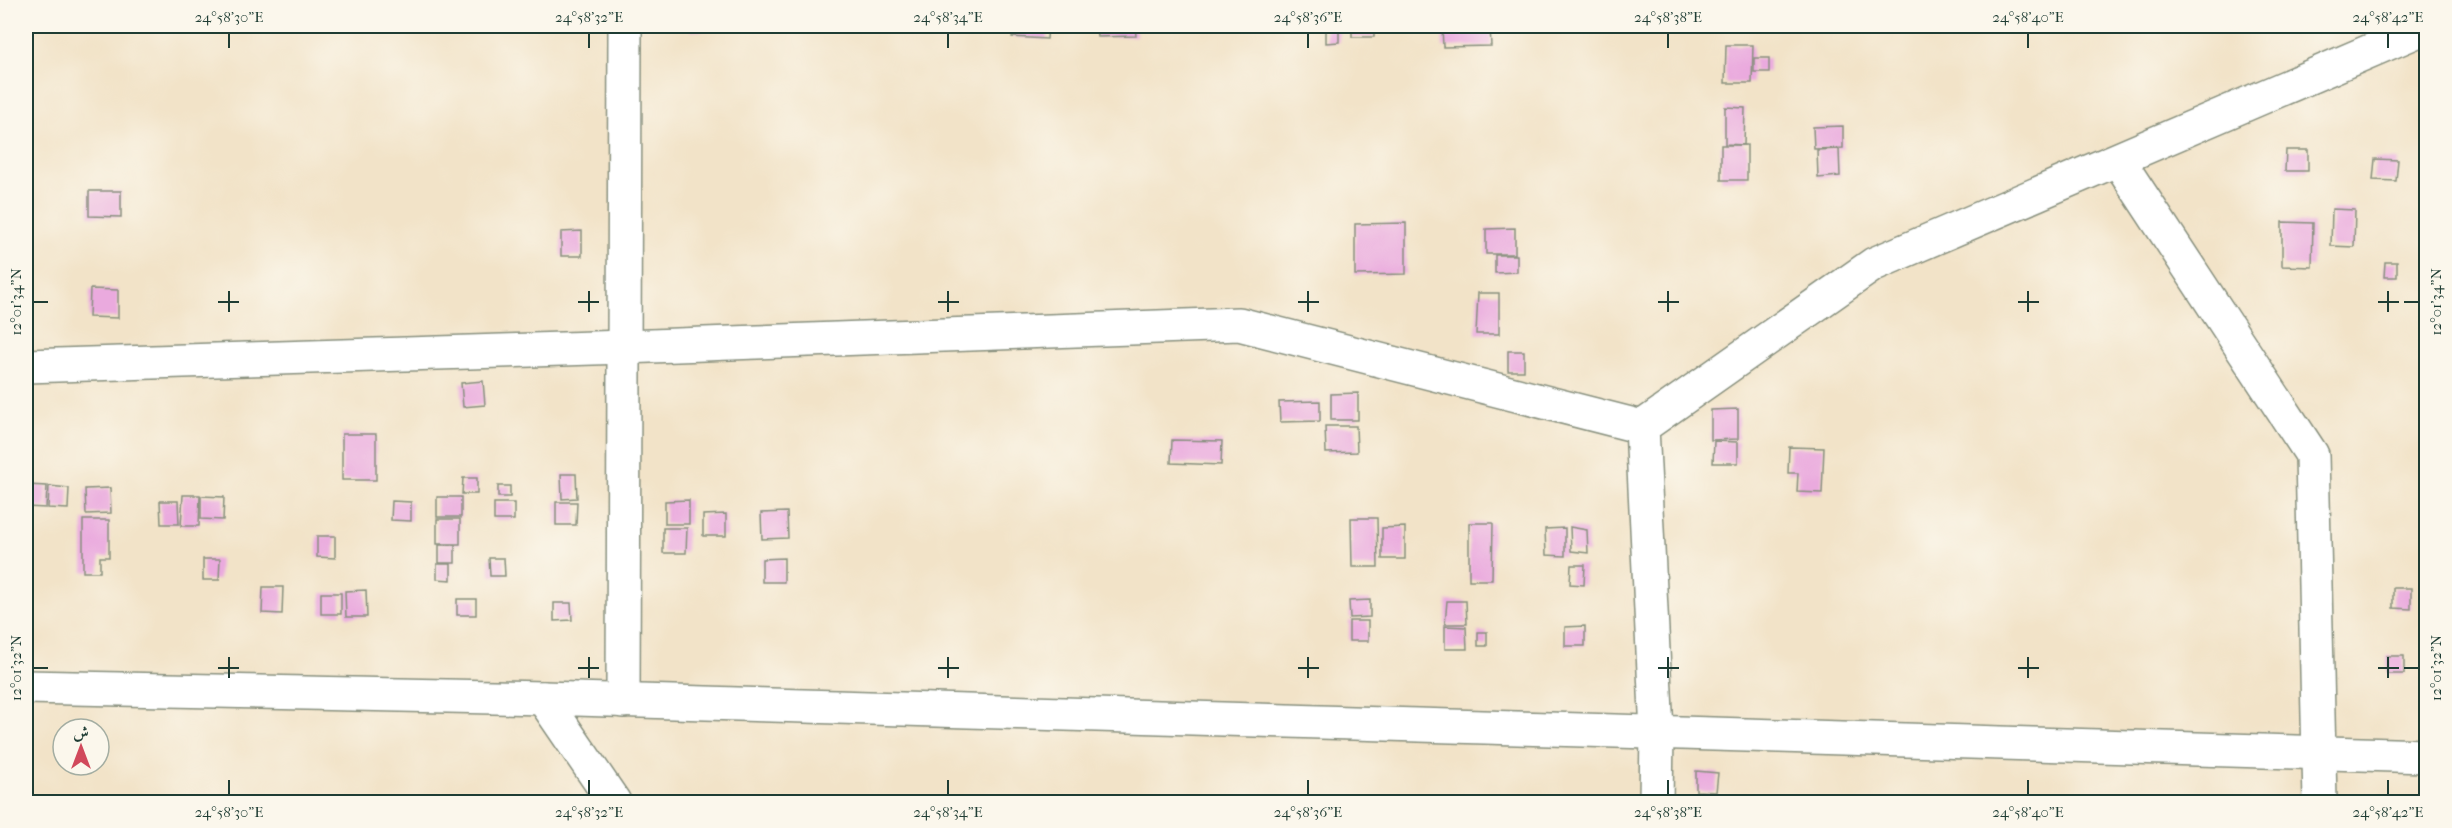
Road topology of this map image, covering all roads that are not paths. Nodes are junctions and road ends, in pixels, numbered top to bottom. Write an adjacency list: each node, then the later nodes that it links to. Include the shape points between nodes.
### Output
1 (626, 26): 4 (street)
2 (2427, 27): 3 (street)
3 (2118, 160): 6 (street, via 1874,264); 11 (street, via 2312,455)
4 (624, 347): 5 (street); 6 (street, via 1239,324); 9 (street)
5 (26, 366)
6 (1642, 427): 10 (street)
7 (26, 687): 8 (street)
8 (543, 698): 9 (street); 13 (street)
9 (623, 701): 10 (street)
10 (1657, 732): 11 (street); 14 (street)
11 (2319, 753): 12 (street); 15 (street)
12 (2427, 756)
13 (614, 802)
14 (1656, 802)
15 (2319, 802)

